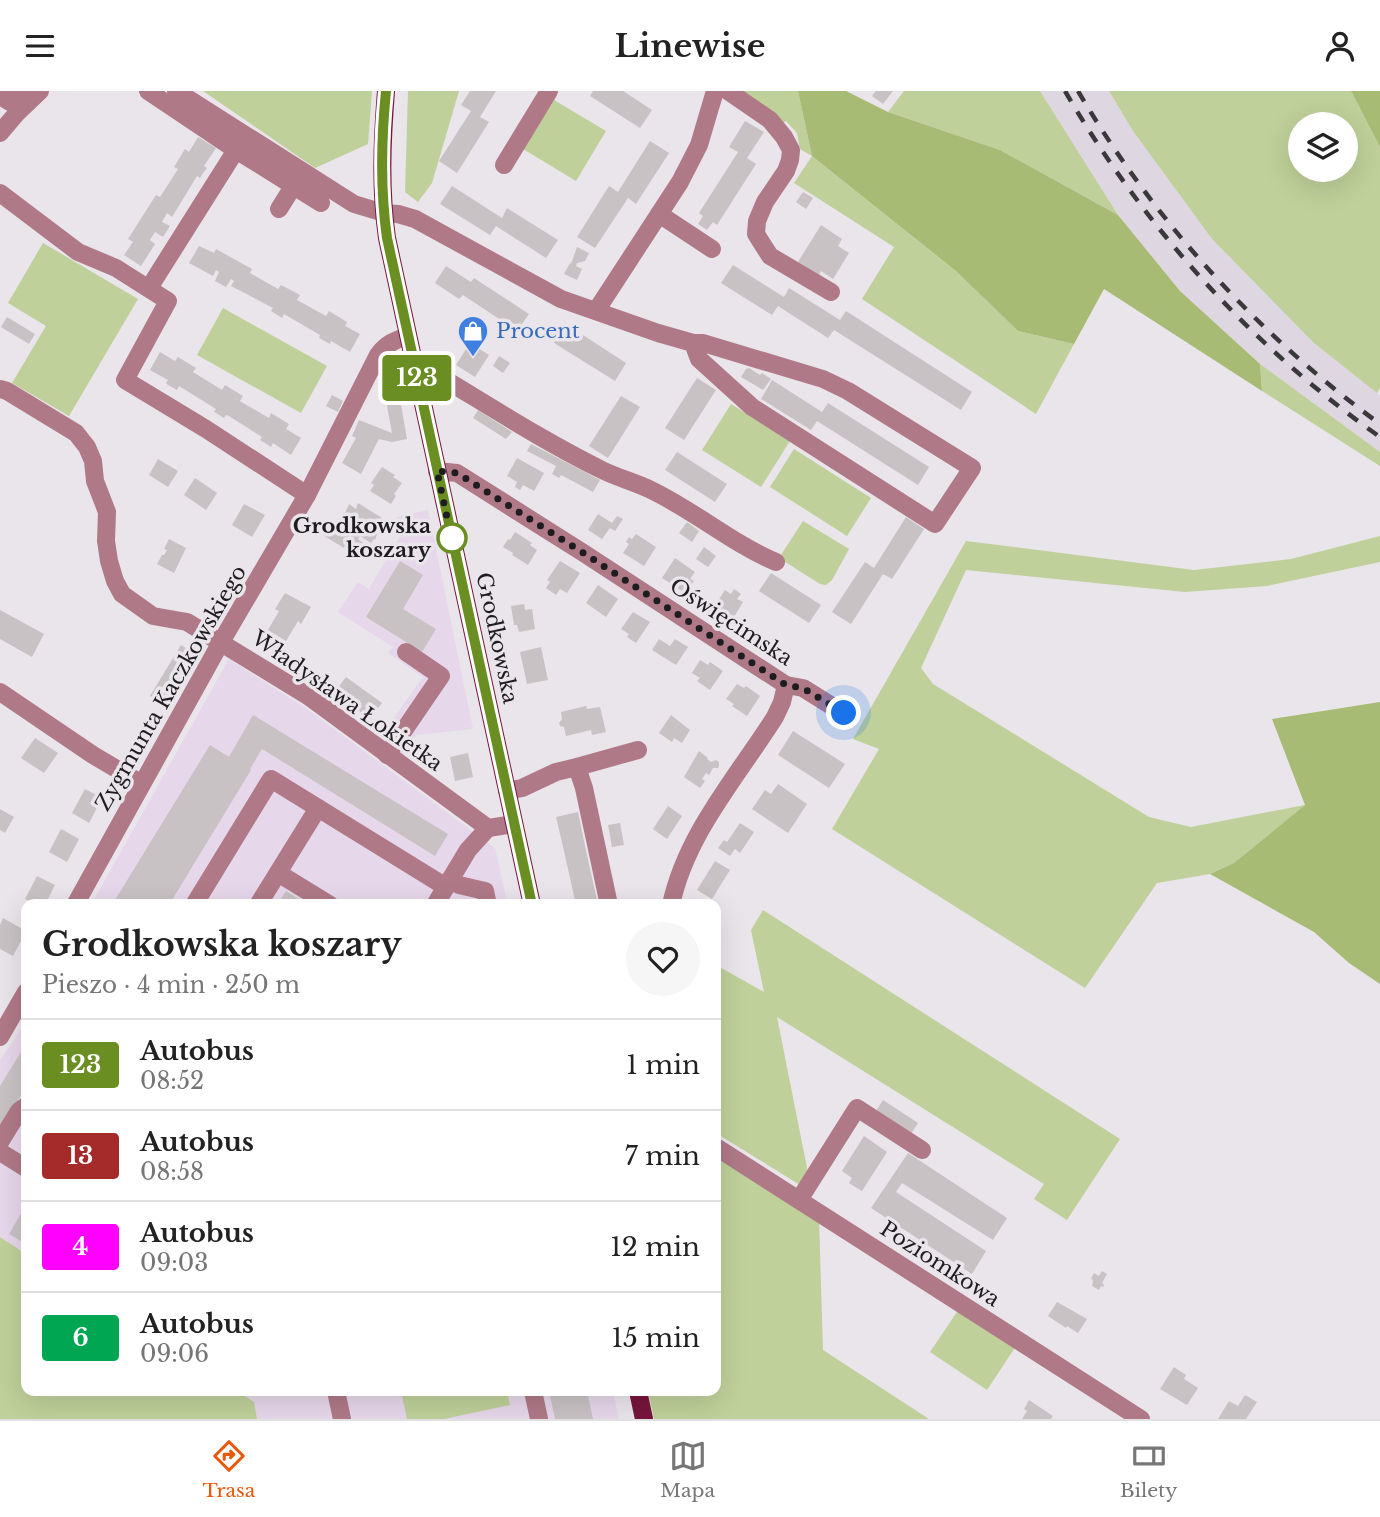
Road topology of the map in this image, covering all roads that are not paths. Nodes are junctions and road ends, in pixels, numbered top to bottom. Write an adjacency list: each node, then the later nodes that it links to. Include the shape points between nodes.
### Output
1 (18, 91): 9 (street, via 10,102)
2 (40, 91): 10 (street)
3 (148, 91): 11 (street)
4 (176, 91): 11 (street)
5 (386, 91): 17 (main road, Grodkowska, via 381,164)
6 (549, 91): 12 (street)
7 (715, 91): 18 (street, via 699,145)
8 (728, 91): 21 (street, via 770,120 791,150 786,171 757,221 756,234 771,257)
9 (0, 96)
10 (0, 133)
11 (233, 141): 13 (street); 20 (street)
12 (504, 165)
13 (298, 179): 15 (street); 16 (street); 17 (street)
14 (0, 193): 20 (street, via 78,252)
15 (321, 202)
16 (279, 209)
17 (384, 213): 22 (street, via 415,219 561,299); 23 (main road, Grodkowska)
18 (659, 213): 19 (street); 22 (street)
19 (712, 249)
20 (149, 289): 28 (street, via 168,301 125,380)
21 (831, 292)
22 (596, 311): 24 (street)
23 (408, 336): 25 (main road, Grodkowska); 28 (street, Zygmunta Kaczkowskiego, via 394,340 378,355)
24 (692, 343): 24 (street, via 699,359 752,407 935,524 972,468 825,380)
25 (415, 368): 27 (main road, Grodkowska); 29 (street, via 431,371 605,472 651,489)
26 (0, 389): 30 (street, Władysława Łokietka, via 76,433 87,447 107,512 109,561 122,594 153,616 187,622)
27 (437, 471): 32 (street, Oświęcimska, via 457,473); 39 (main road, Grodkowska)
28 (307, 495): 30 (street, Zygmunta Kaczkowskiego)
29 (776, 562)
30 (221, 642): 36 (street, Władysława Łokietka, via 307,696); 38 (street, Zygmunta Kaczkowskiego)
31 (406, 652): 36 (street, via 441,676)
32 (786, 685): 34 (street, via 803,688); 52 (street, Oświęcimska, via 775,717 694,840)
33 (0, 692): 38 (street)
34 (844, 713)
35 (638, 750): 37 (street)
36 (387, 755): 42 (street, Władysława Łokietka)
37 (577, 767): 39 (street); 51 (street)
38 (142, 784): 45 (street, Zygmunta Kaczkowskiego)
39 (507, 791): 41 (main road, Grodkowska)
40 (318, 808): 43 (street); 44 (street); 46 (street, via 271,779)
41 (514, 824): 42 (street); 50 (main road, Grodkowska)
42 (488, 828): 44 (street, via 468,849)
43 (278, 873): 47 (street); 48 (street)
44 (443, 892): 49 (street, via 459,885 485,891)
45 (78, 899)
46 (198, 899)
47 (262, 899)
48 (320, 899)
49 (487, 899)
50 (531, 899)
51 (608, 899)
52 (672, 899)
53 (21, 1001): 54 (street)
54 (0, 1037)
55 (21, 1110): 56 (street)
56 (0, 1142)
57 (721, 1150): 61 (street, Poziomkowa)
58 (922, 1150): 61 (street, via 858,1108)
59 (0, 1152): 60 (street)
60 (21, 1164)
61 (799, 1200): 68 (street, Poziomkowa)
62 (337, 1396): 65 (street)
63 (534, 1396): 66 (street)
64 (639, 1396): 67 (main road)
65 (342, 1419)
66 (539, 1419)
67 (644, 1419)
68 (1140, 1419)

